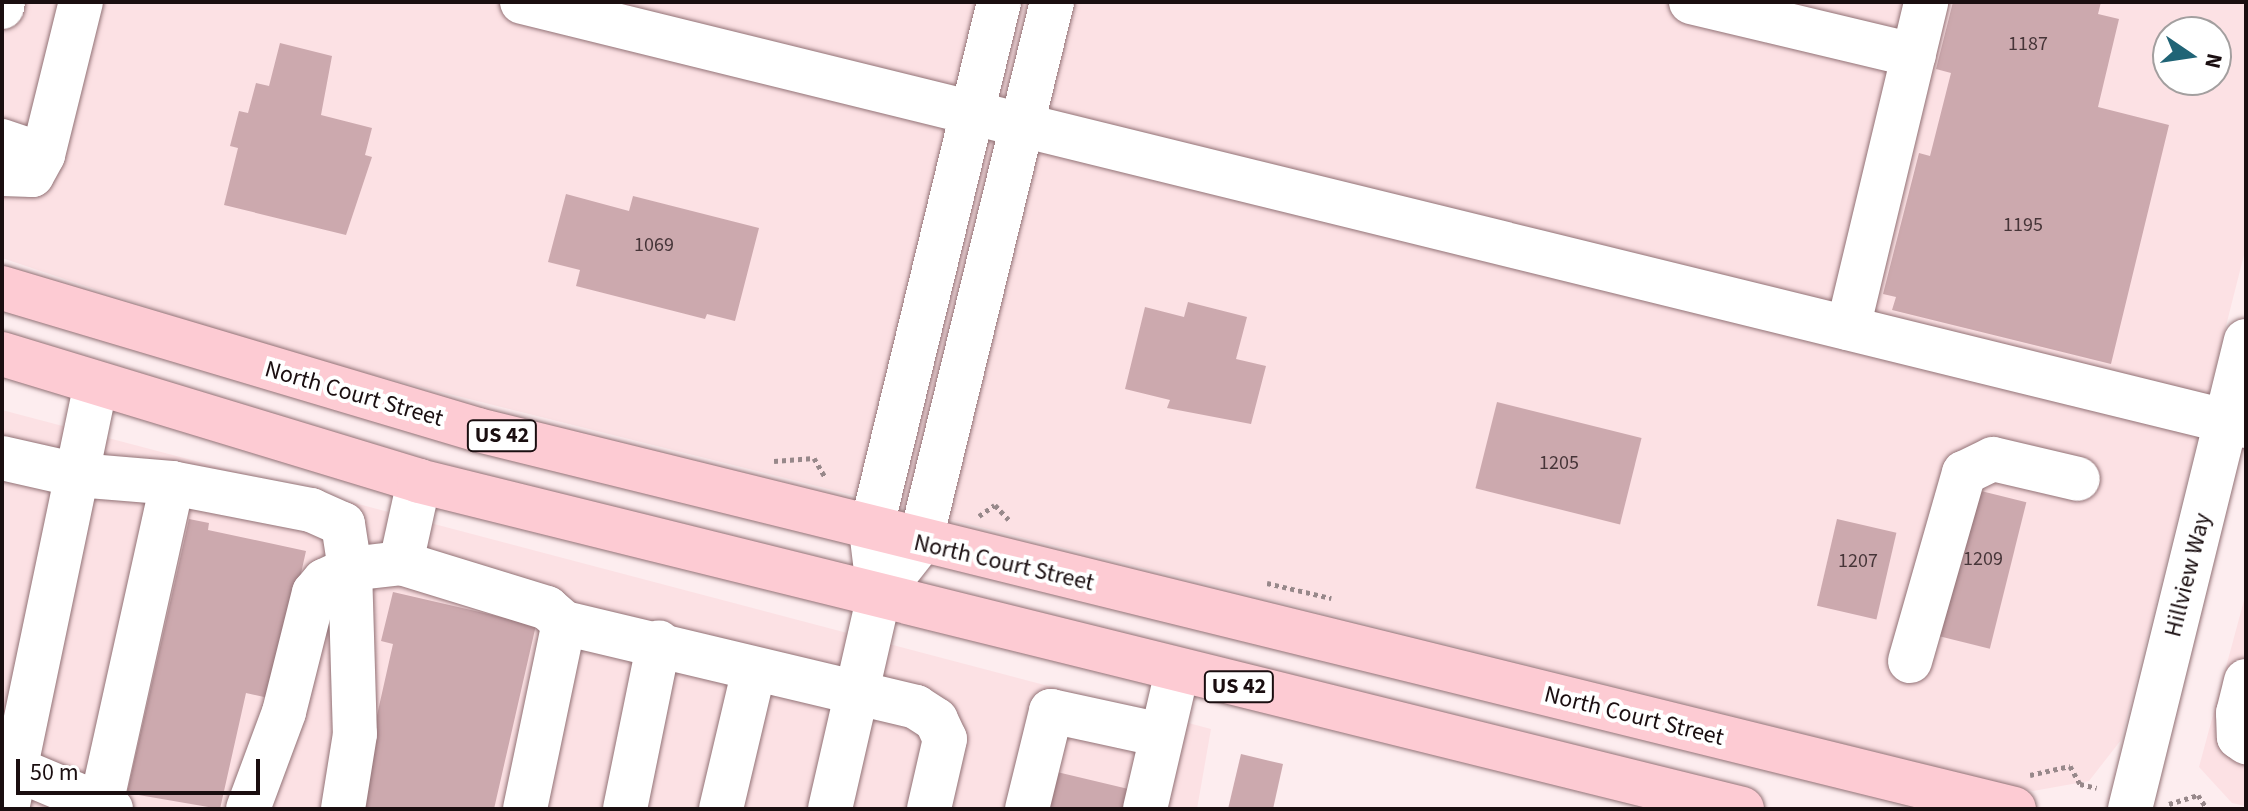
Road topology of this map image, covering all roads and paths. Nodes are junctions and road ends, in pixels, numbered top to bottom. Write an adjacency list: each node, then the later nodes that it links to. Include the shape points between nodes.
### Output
1 (81, 2): 11 (street)
2 (522, 2): 8 (street)
3 (999, 2): 8 (street)
4 (1052, 2): 9 (street)
5 (1691, 2): 7 (street)
6 (1926, 2): 7 (street)
7 (1914, 55): 14 (street)
8 (974, 115): 9 (street); 24 (street)
9 (1022, 129): 14 (street); 25 (street)
10 (2, 141): 11 (street)
11 (43, 155): 12 (street, via 32,175)
12 (2, 174)
13 (2, 288): 24 (main road, North Court Street / US 42, via 478,430)
14 (1848, 328): 18 (street)
15 (2246, 341): 18 (street, Hillview Way)
16 (2, 354): 17 (main road, US 42)
17 (95, 386): 20 (street); 22 (main road, US 42)
18 (2236, 424): 52 (street, Hillview Way)
19 (2, 458): 20 (street)
20 (77, 475): 23 (street); 36 (street)
21 (2078, 479): 31 (street, via 1993,459 1964,473)
22 (419, 481): 26 (street); 28 (main road, US 42)
23 (172, 483): 27 (street, via 311,510 343,524); 40 (street)
24 (871, 530): 25 (main road, North Court Street / US 42); 28 (street)
25 (920, 543): 28 (street); 51 (main road, North Court Street / US 42)
26 (401, 563): 27 (street); 29 (street, via 547,608)
27 (350, 569): 41 (street, via 324,581 314,593 284,712); 42 (street, via 355,734)
28 (879, 595): 33 (main road, US 42); 35 (street)
29 (564, 623): 30 (street); 43 (street)
30 (659, 642): 32 (street); 44 (street)
31 (1910, 661)
32 (754, 669): 35 (street); 45 (street)
33 (1177, 672): 37 (street); 50 (main road, US 42)
34 (2246, 681): 38 (street, via 2238,713 2239,737)
35 (857, 691): 46 (street); 47 (street, via 916,707 936,720 945,739)
36 (16, 694): 39 (street)
37 (1161, 735): 48 (street, via 1051,711); 49 (street)
38 (2246, 742)
39 (11, 789): 40 (street)
40 (104, 808)
41 (248, 809)
42 (343, 809)
43 (525, 809)
44 (625, 809)
45 (721, 809)
46 (830, 809)
47 (929, 809)
48 (1027, 809)
49 (1145, 809)
50 (1742, 809)
51 (2014, 809)
52 (2130, 809)

